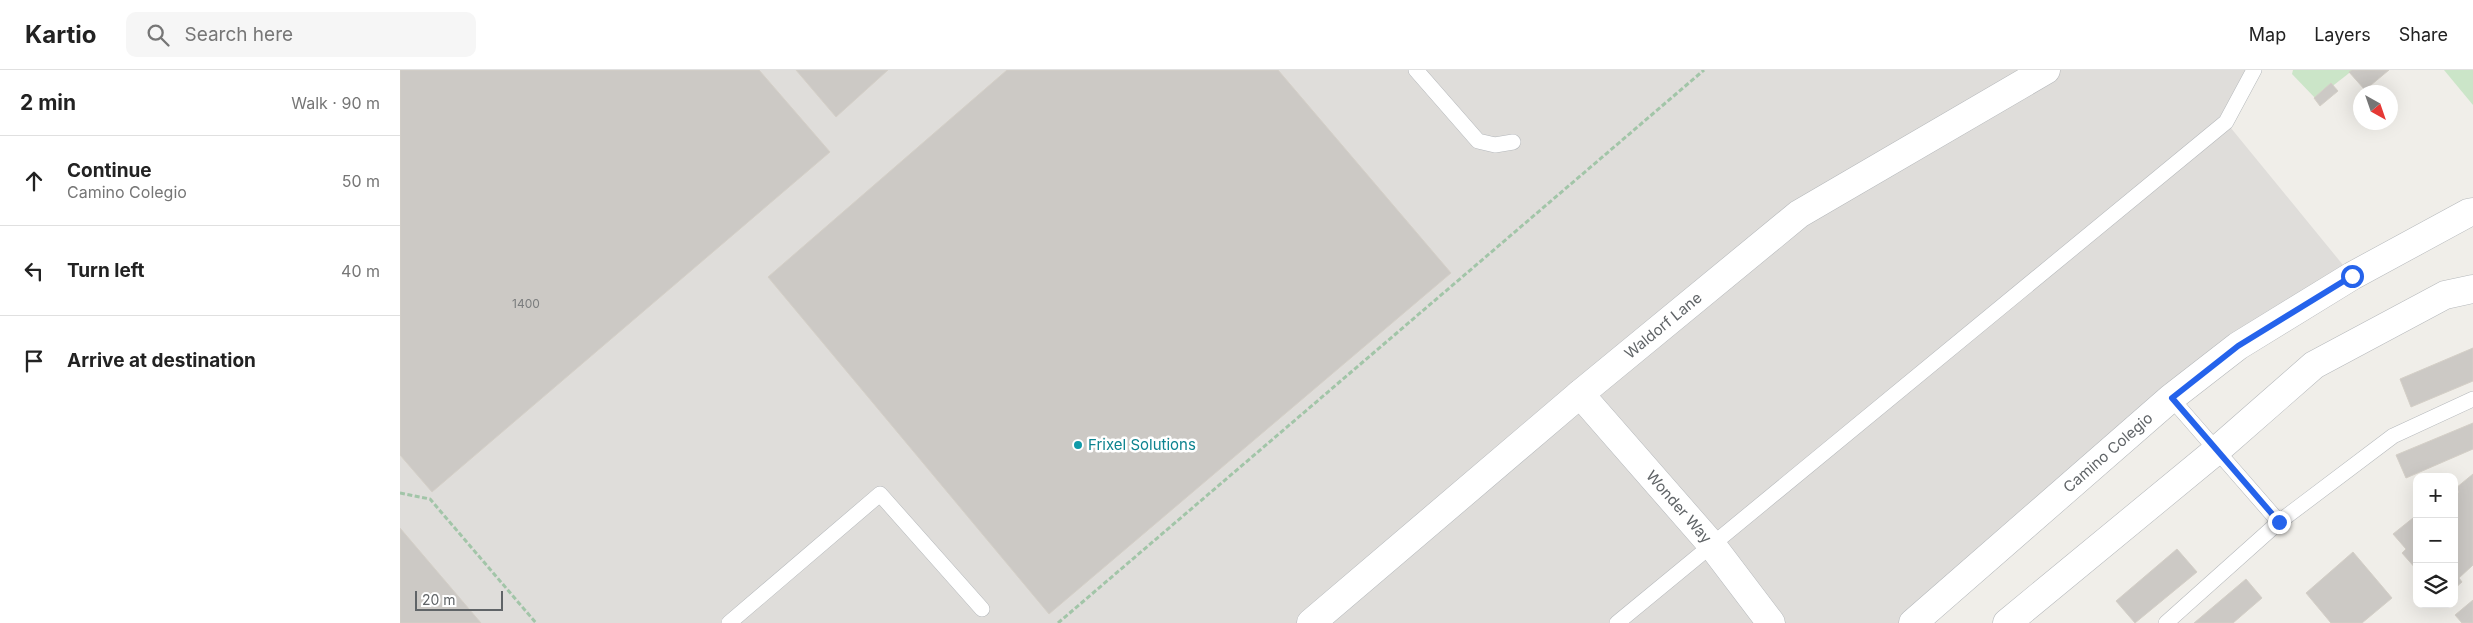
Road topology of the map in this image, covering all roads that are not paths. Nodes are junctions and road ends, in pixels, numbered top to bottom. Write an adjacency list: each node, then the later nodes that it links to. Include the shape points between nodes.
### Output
1 (1416, 70): 4 (lane, via 1478,141 1495,145)
2 (2046, 70): 7 (street, Waldorf Lane, via 1799,214)
3 (2254, 70): 12 (lane, via 2226,122)
4 (1513, 142)
5 (2473, 212): 8 (street, Camino Colegio, via 2352,276 2238,346)
6 (2473, 289): 10 (street, via 2445,295 2314,365)
7 (1580, 394): 12 (street, Wonder Way); 15 (street, Waldorf Lane)
8 (2172, 398): 10 (lane); 18 (street, Camino Colegio)
9 (2473, 400): 11 (lane, via 2393,436)
10 (2217, 450): 11 (lane); 19 (street)
11 (2279, 522): 20 (lane)
12 (1711, 544): 16 (lane); 17 (street, Wonder Way)
13 (982, 609): 14 (lane, via 880,494)
14 (730, 623)
15 (1311, 623)
16 (1617, 623)
17 (1771, 623)
18 (1913, 623)
19 (2007, 623)
20 (2166, 623)

